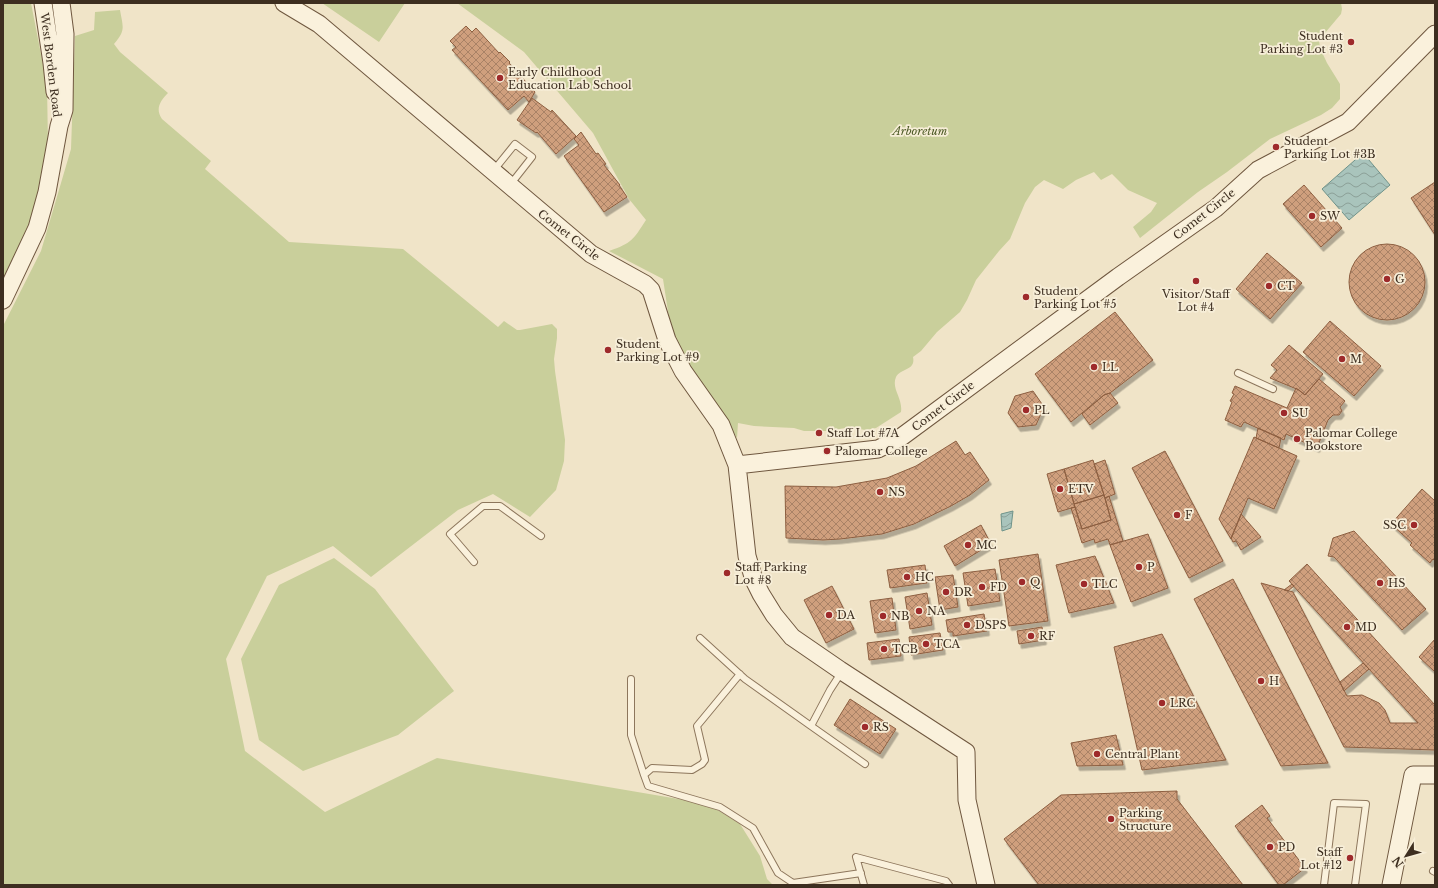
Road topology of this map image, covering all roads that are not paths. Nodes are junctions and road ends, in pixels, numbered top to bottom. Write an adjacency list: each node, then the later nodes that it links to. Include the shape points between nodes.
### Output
1 (43, 3): 5 (street, West Borden Road)
2 (61, 3): 5 (street, West Borden Road, via 65,34 64,110)
3 (284, 3): 6 (street, Comet Circle, via 319,24)
4 (1435, 34): 11 (street, Comet Circle, via 1348,122 1258,170 1216,208 900,438 878,449)
5 (59, 126): 8 (street, West Borden Road, via 47,192 37,228)
6 (492, 172): 7 (street, Comet Circle); 7 (lane, via 515,144 532,157)
7 (509, 186): 11 (street, Comet Circle, via 591,254 645,284 651,290 667,340 683,371 721,424)
8 (3, 300)
9 (1238, 373): 10 (lane)
10 (1273, 389)
11 (737, 465): 15 (street, via 747,556 761,594 792,637)
12 (541, 536): 13 (lane, via 500,506 483,506 450,534)
13 (474, 562)
14 (700, 638): 16 (lane)
15 (842, 671): 18 (lane); 25 (street, via 966,752 967,800)
16 (740, 674): 18 (lane); 20 (lane, via 697,726 704,760 702,764 692,770 652,768)
17 (631, 679): 20 (lane, via 631,735)
18 (811, 726): 19 (lane)
19 (865, 764)
20 (644, 775): 22 (lane, via 648,786 720,807 753,828 778,873 793,883)
21 (1435, 775): 28 (street, via 1413,775)
22 (861, 873): 23 (lane); 24 (lane, via 856,857 946,881)
23 (864, 885)
24 (949, 885)
25 (986, 885)
26 (1324, 885): 27 (lane, via 1334,803 1366,804)
27 (1355, 885)
28 (1390, 885)

